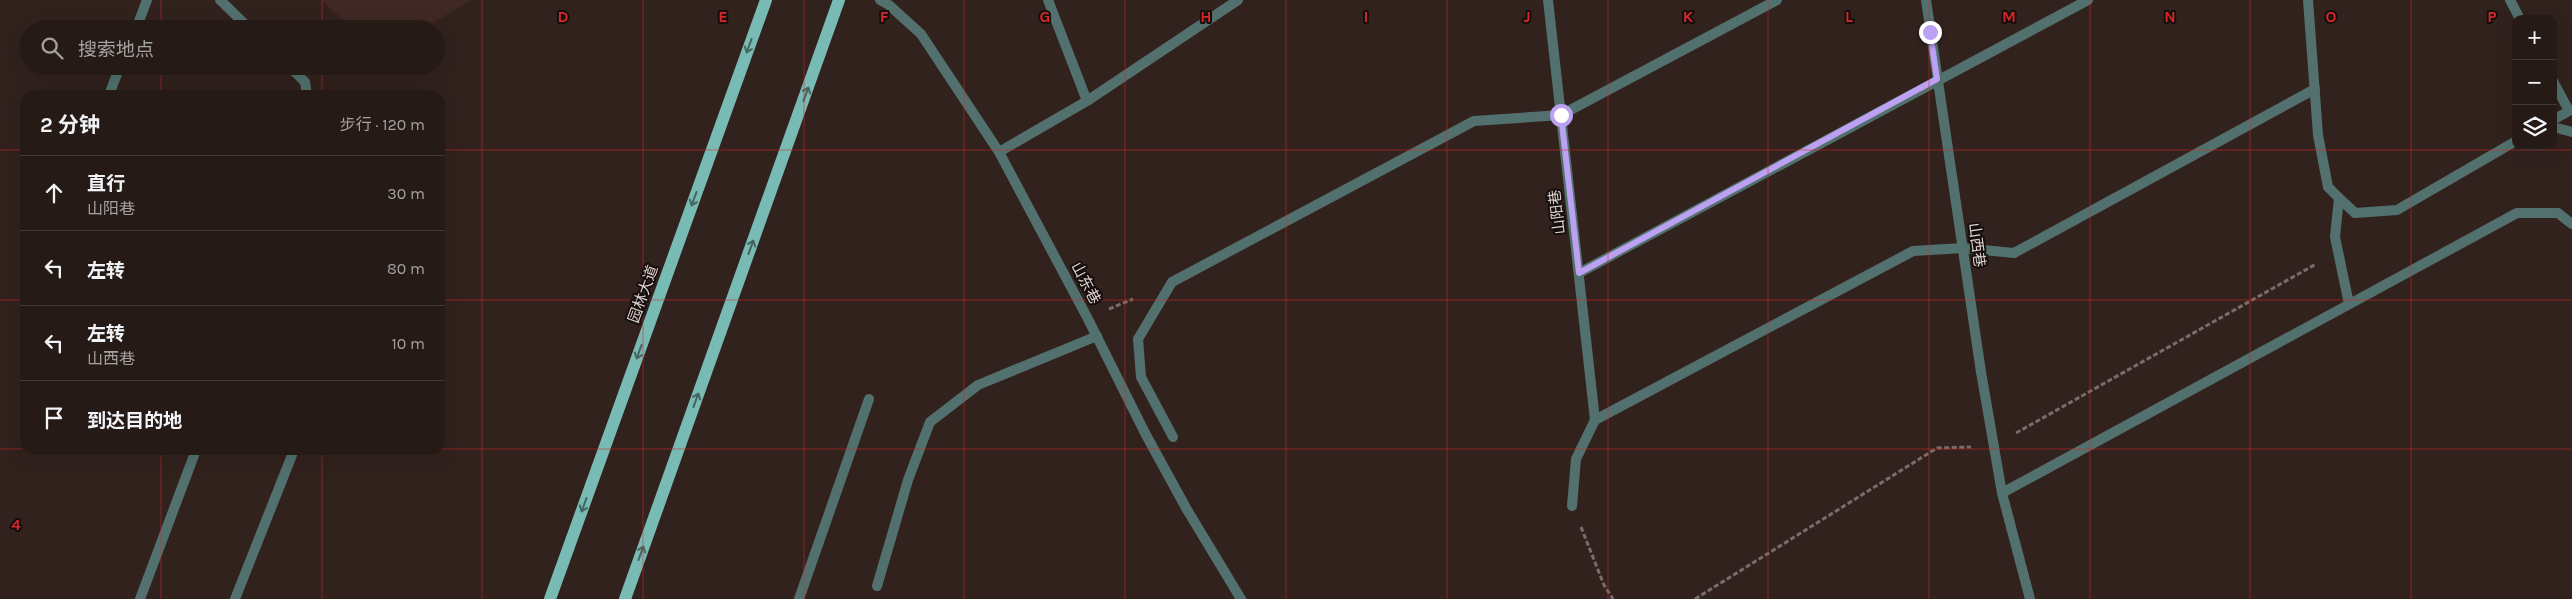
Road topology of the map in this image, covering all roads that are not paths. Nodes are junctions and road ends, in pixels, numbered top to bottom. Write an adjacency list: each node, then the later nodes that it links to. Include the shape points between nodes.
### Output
1 (147, 0): 15 (street)
2 (220, 0): 16 (street)
3 (766, 0): 47 (main road, 园林大道, one-way to 47)
4 (840, 0): 48 (main road, one-way to 4)
5 (880, 0): 30 (street, 山东巷, via 921,34)
6 (1048, 0): 24 (street)
7 (1238, 0): 24 (street)
8 (1548, 0): 25 (street, 山阳巷)
9 (1777, 0): 25 (street)
10 (1926, 0): 19 (street, 山西巷)
11 (2088, 0): 19 (street)
12 (2308, 0): 21 (street)
13 (2510, 0): 14 (street)
14 (2518, 15)
15 (139, 20)
16 (241, 20)
17 (117, 75): 22 (street)
18 (298, 75): 23 (street, via 305,82)
19 (1937, 79): 33 (street, 山西巷); 34 (street)
20 (2557, 88): 26 (street, via 2569,111)
21 (2315, 89): 31 (street, via 2318,135 2328,187); 33 (street, via 2014,253)
22 (111, 90)
23 (306, 90)
24 (1087, 101): 30 (street)
25 (1561, 115): 34 (street, 山阳巷); 39 (street, via 1474,121 1172,282 1138,339 1141,377)
26 (2557, 118)
27 (2557, 128): 28 (street)
28 (2572, 132)
29 (2512, 143): 31 (street, via 2397,210 2355,213)
30 (999, 152): 36 (street, 山东巷)
31 (2339, 198): 35 (street, via 2335,237)
32 (2572, 224): 35 (street, via 2558,213 2517,213)
33 (1963, 248): 38 (street, via 1913,251); 42 (street, 山西巷)
34 (1579, 273): 38 (street, 山阳巷)
35 (2349, 304): 42 (street)
36 (1097, 336): 44 (street, via 978,385 930,422 908,480); 50 (street, 山东巷, via 1177,491)
37 (869, 399): 49 (street)
38 (1596, 420): 43 (street, via 1576,459)
39 (1173, 437)
40 (194, 455): 45 (street)
41 (292, 455): 46 (street)
42 (2002, 493): 51 (street, 山西巷)
43 (1572, 506)
44 (877, 586)
45 (140, 599)
46 (235, 599)
47 (550, 599)
48 (625, 599)
49 (799, 599)
50 (1241, 599)
51 (2030, 599)

